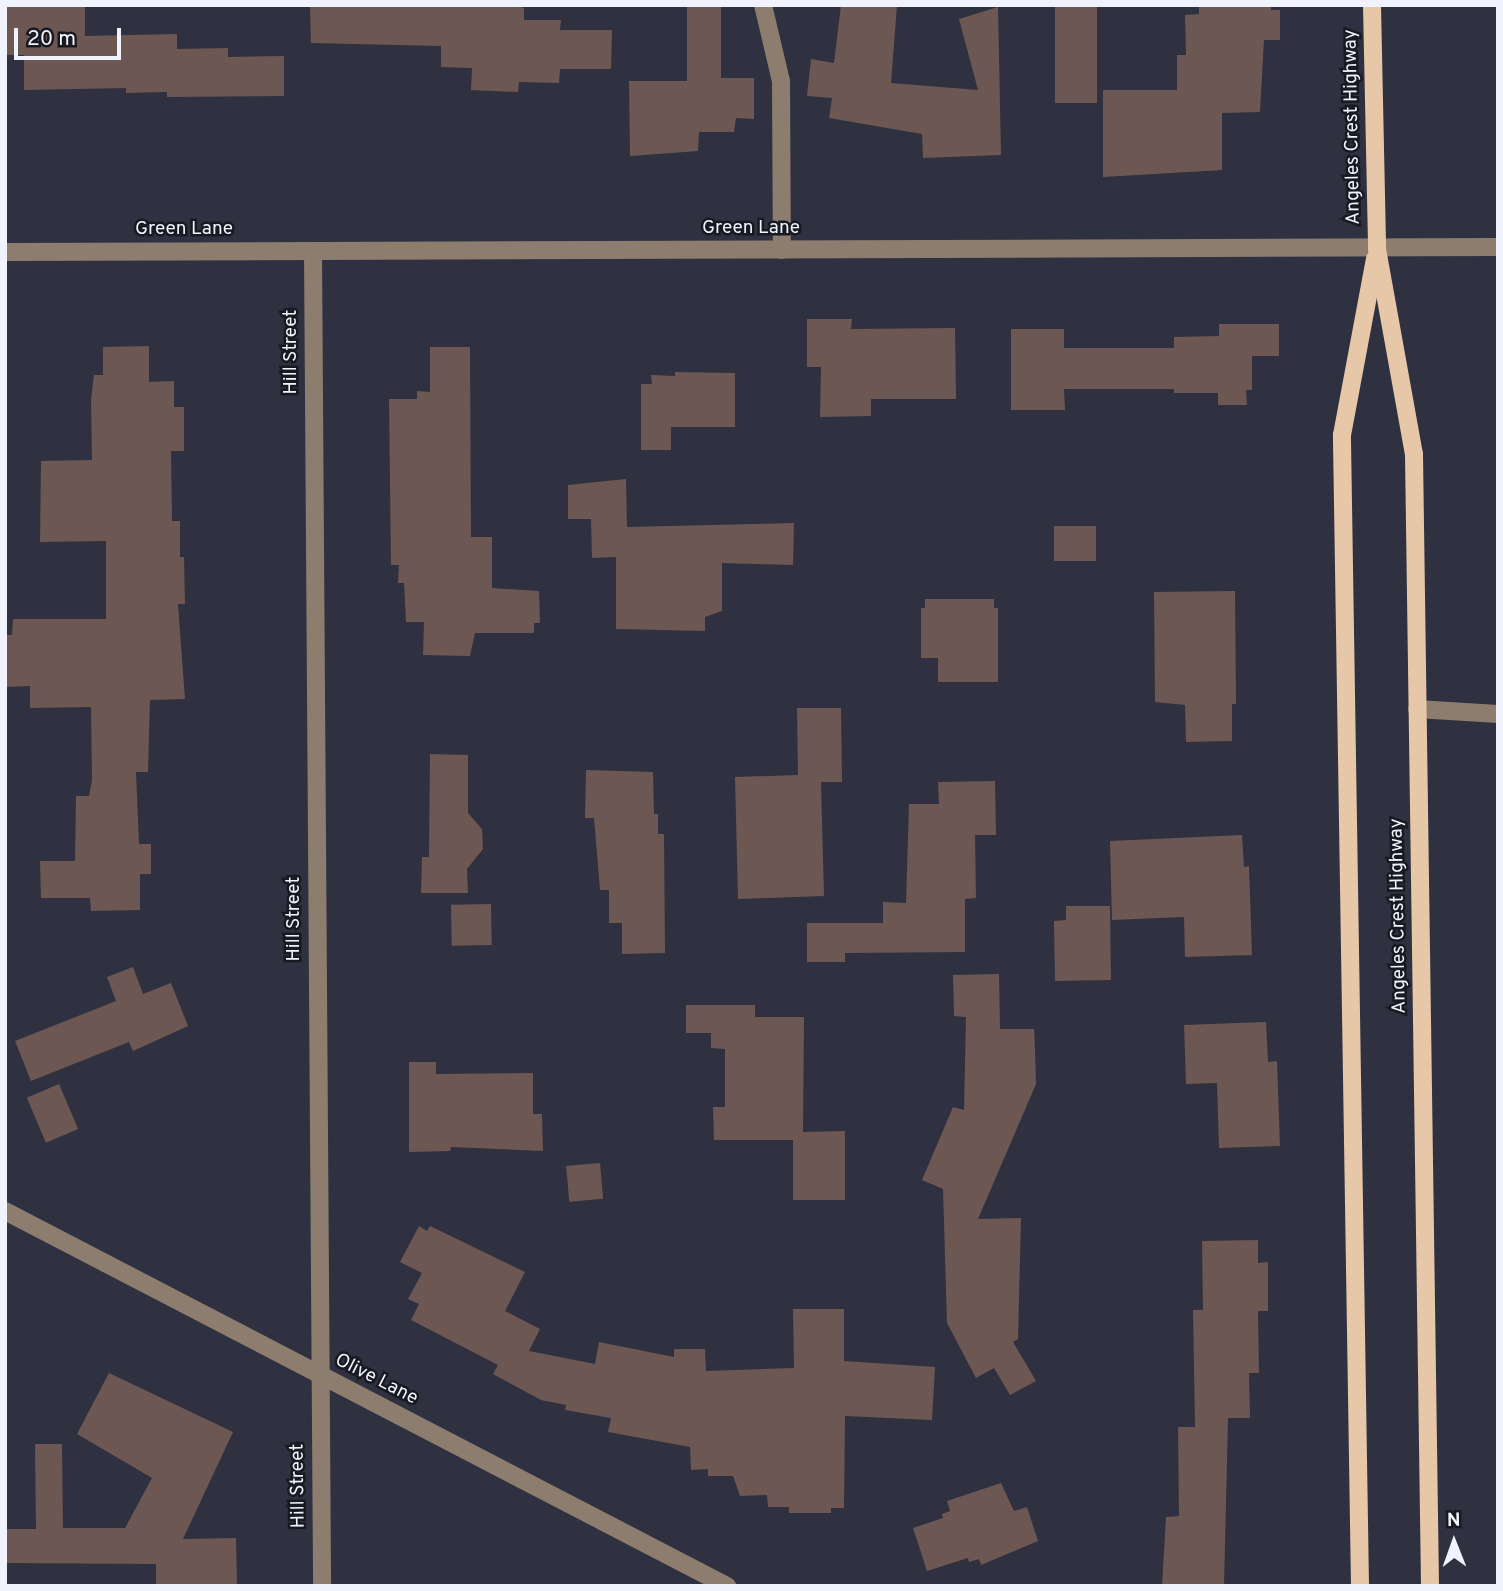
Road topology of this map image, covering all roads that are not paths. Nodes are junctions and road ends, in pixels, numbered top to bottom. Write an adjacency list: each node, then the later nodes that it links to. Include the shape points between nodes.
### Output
1 (763, 5): 5 (street, via 781,80)
2 (1373, 5): 4 (main road, Angeles Crest Highway)
3 (1498, 247): 4 (street, Green Lane)
4 (1377, 248): 5 (street, Green Lane); 8 (main road, Angeles Crest Highway, via 1414,454); 14 (main road, Angeles Crest Highway, via 1342,435)
5 (782, 250): 6 (street, Green Lane)
6 (313, 251): 7 (street, Green Lane); 11 (street, Hill Street)
7 (5, 252)
8 (1417, 709): 9 (street); 15 (main road, Angeles Crest Highway)
9 (1498, 713)
10 (5, 1211): 11 (street, Olive Lane)
11 (318, 1374): 12 (street, Hill Street); 13 (street, Olive Lane)
12 (322, 1586)
13 (727, 1586)
14 (1360, 1586)
15 (1430, 1586)

